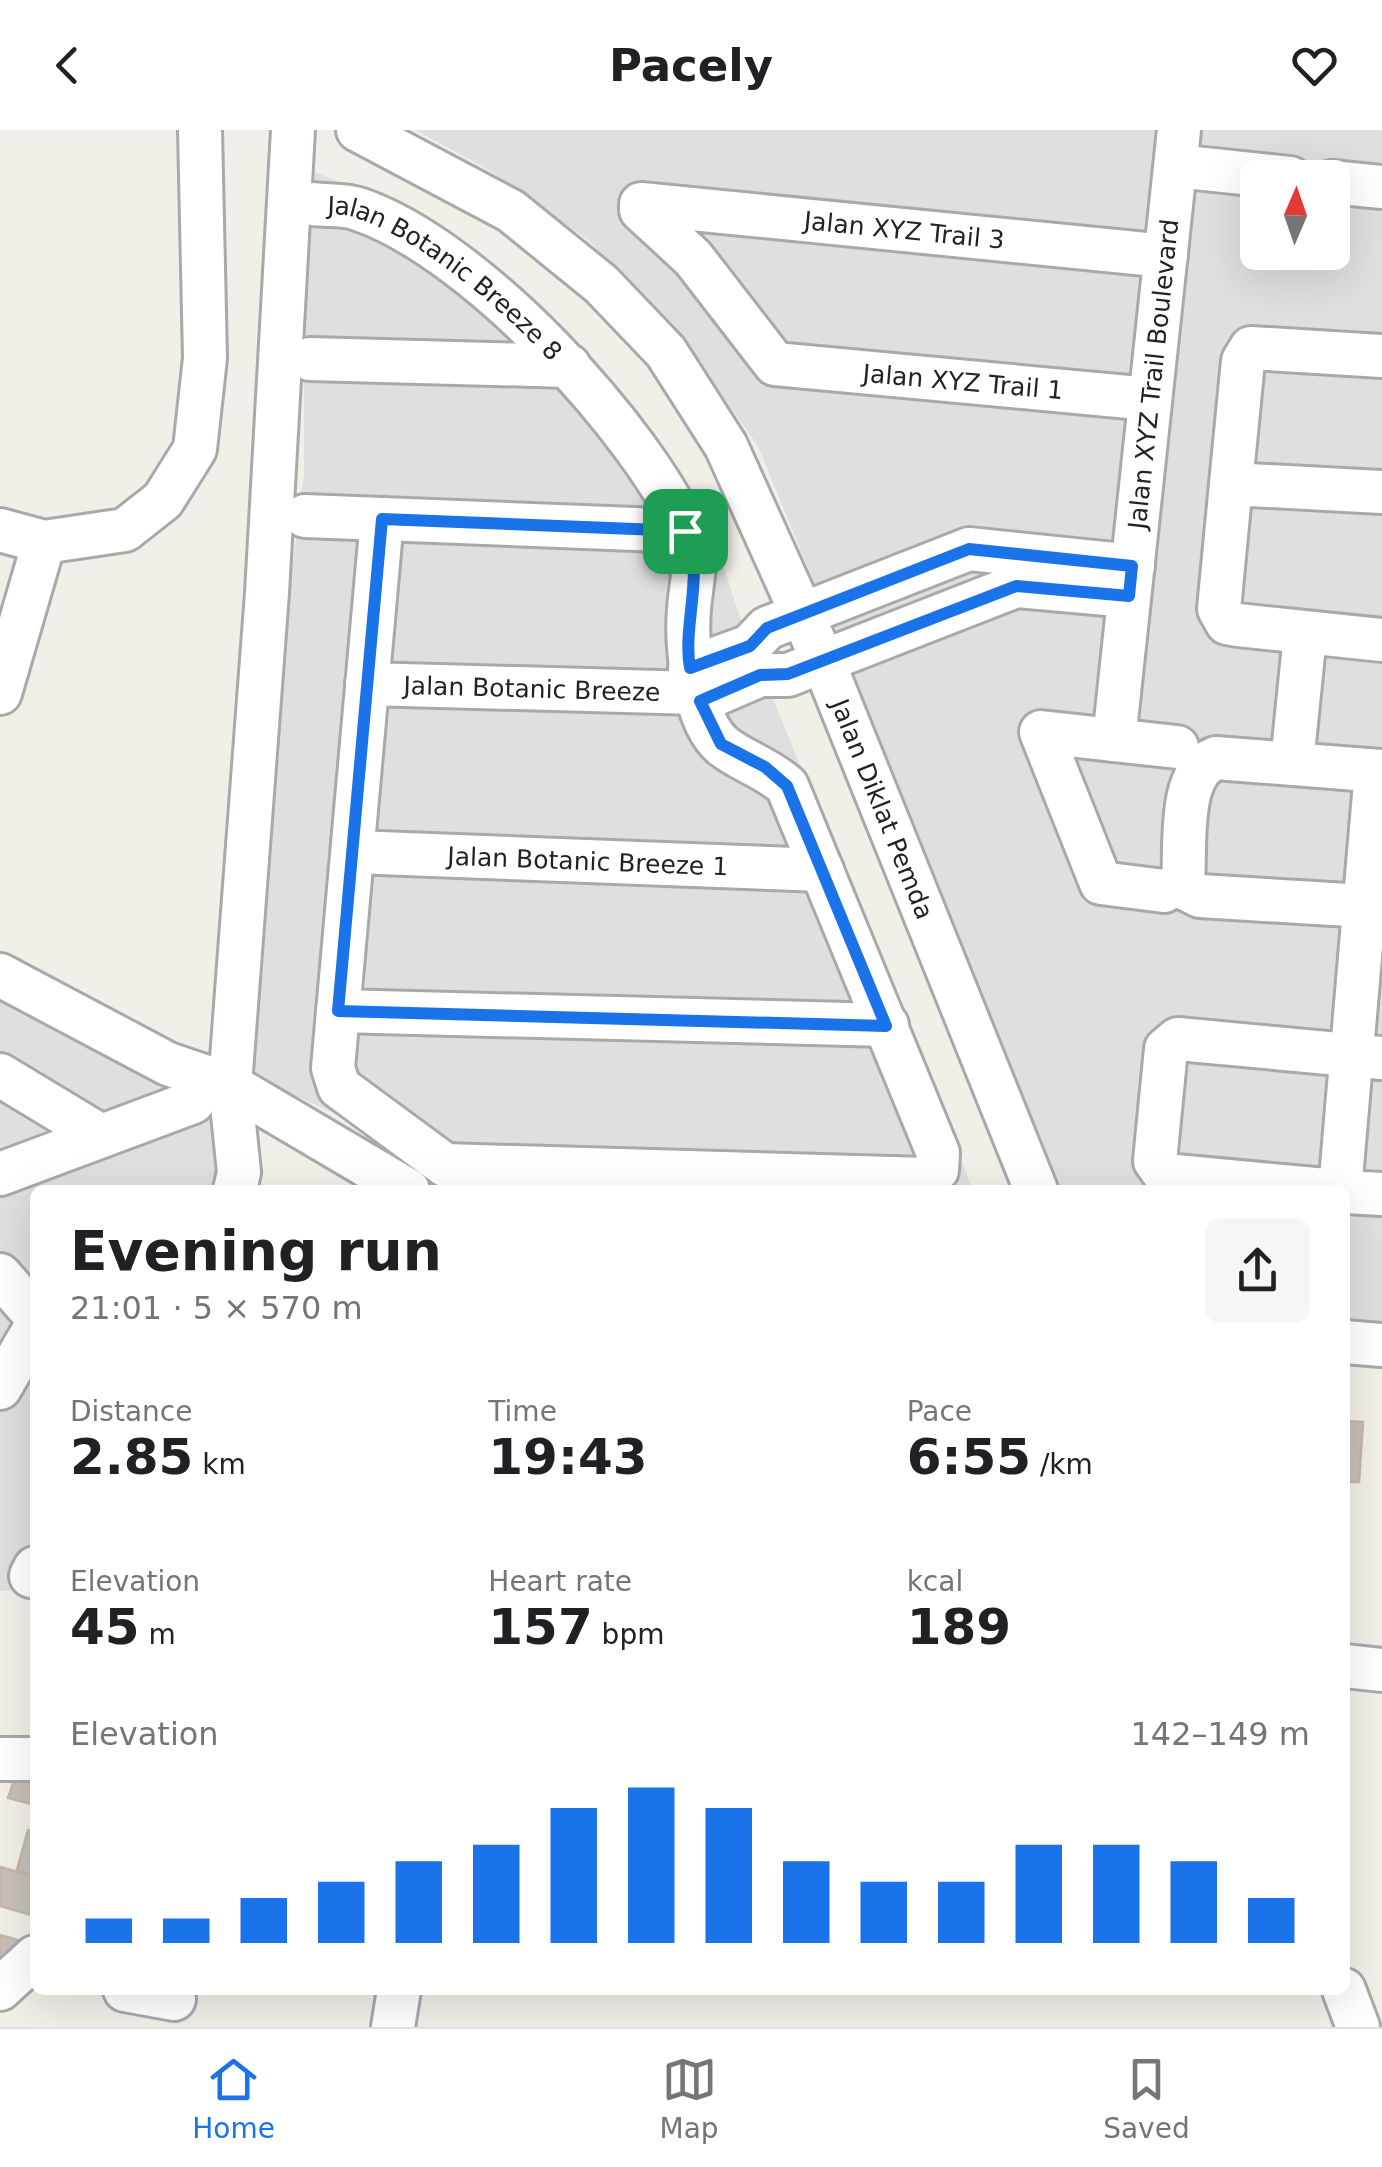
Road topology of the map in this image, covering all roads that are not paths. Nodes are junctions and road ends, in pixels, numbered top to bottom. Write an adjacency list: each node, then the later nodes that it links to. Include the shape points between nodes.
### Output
1 (200, 130): 21 (street, via 205,358 195,449 164,500 125,530)
2 (294, 130): 43 (street, via 267,593)
3 (358, 130): 23 (street, Jalan Diklat Pemda, via 511,211 602,284 666,352 726,446)
4 (1177, 148): 5 (street); 9 (street, Jalan XYZ Trail Boulevard)
5 (1240, 165)
6 (1350, 184): 7 (street)
7 (1382, 187)
8 (313, 204): 13 (street, Jalan Botanic Breeze 8, via 356,208 409,234 510,307)
9 (1166, 256): 12 (street, Jalan XYZ Trail 3, via 642,204); 14 (street, Jalan XYZ Trail Boulevard)
10 (1382, 356): 15 (street, via 1251,348 1242,361)
11 (310, 359): 13 (street)
12 (776, 364): 14 (street, Jalan XYZ Trail 1)
13 (569, 366): 20 (street, Jalan Botanic Breeze 8, via 653,474)
14 (1150, 400): 22 (street, Jalan XYZ Trail Boulevard)
15 (1231, 484): 16 (street); 24 (street, via 1221,617)
16 (1382, 492)
17 (305, 516): 18 (street)
18 (382, 519): 20 (street); 27 (street)
19 (0, 530): 21 (street)
20 (685, 531): 28 (street, via 694,546 686,645)
21 (44, 542): 29 (street)
22 (1131, 581): 23 (street, Jalan Botanic Breeze, via 969,549); 26 (street, Jalan Botanic Breeze, via 1016,586); 30 (street, Jalan XYZ Trail Boulevard)
23 (801, 615): 26 (street, Jalan Diklat Pemda); 28 (street, Jalan Botanic Breeze, via 767,628)
24 (1305, 635): 25 (street); 32 (street)
25 (1382, 640)
26 (822, 661): 28 (street, Jalan Botanic Breeze, via 788,674); 48 (street, Jalan Diklat Pemda)
27 (367, 684): 28 (street, Jalan Botanic Breeze); 34 (street)
28 (695, 687): 35 (street, via 721,744 787,786)
29 (0, 693)
30 (1114, 740): 31 (street); 36 (street, via 1041,732 1101,883)
31 (1177, 747)
32 (1292, 763): 33 (street); 37 (street, via 1216,758 1195,772 1186,889 1200,896)
33 (1379, 771): 37 (street)
34 (353, 852): 35 (street, Jalan Botanic Breeze 1); 39 (street)
35 (822, 870): 40 (street)
36 (1164, 891)
37 (1373, 906): 41 (street)
38 (0, 975): 43 (street)
39 (338, 1011): 40 (street); 40 (street, via 333,1068 339,1087 445,1165 926,1179 937,1170 938,1153)
40 (886, 1026)
41 (1368, 1057): 49 (street, via 1178,1040 1166,1050 1155,1161 1166,1175); 50 (street)
42 (0, 1075): 44 (street)
43 (211, 1093): 44 (street); 46 (street, via 239,1172); 47 (street)
44 (101, 1136): 45 (street)
45 (0, 1174)
46 (235, 1185)
47 (398, 1185)
48 (1034, 1185)
49 (1273, 1185)
50 (1343, 1185)
51 (1350, 1192): 52 (street)
52 (1382, 1194)
53 (0, 1275): 54 (street)
54 (30, 1309)
55 (30, 1337): 58 (street)
56 (1350, 1342): 57 (street)
57 (1382, 1345)
58 (0, 1388)
59 (1350, 1667): 60 (street)
60 (1382, 1670)
61 (0, 1759): 62 (street)
62 (30, 1759)
63 (153, 1995): 66 (street)
64 (398, 1995): 67 (street)
65 (1346, 1995): 68 (street)
66 (174, 1999)
67 (393, 2027)
68 (1358, 2027)

